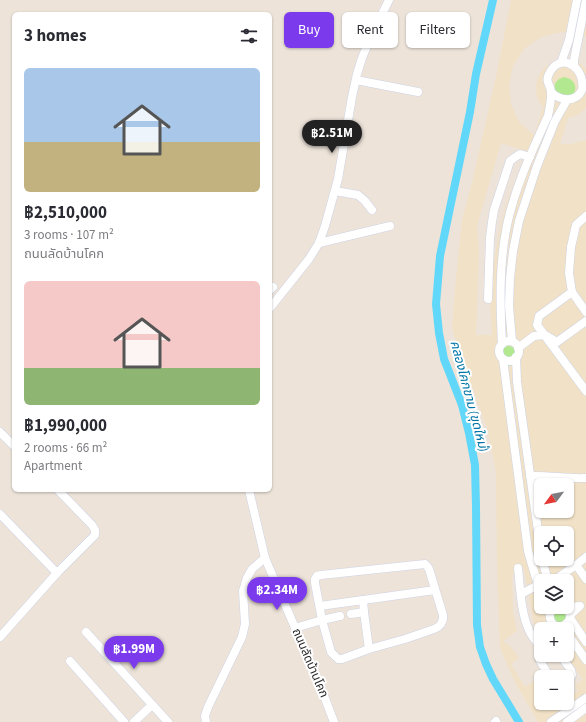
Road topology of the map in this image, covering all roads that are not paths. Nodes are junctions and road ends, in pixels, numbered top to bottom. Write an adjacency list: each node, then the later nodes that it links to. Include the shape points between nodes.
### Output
1 (389, 0): 7 (street, via 371,36)
2 (577, 0): 5 (street, via 569,40)
3 (586, 0): 4 (street)
4 (582, 36): 6 (street)
5 (561, 63): 6 (street); 9 (street, via 552,69 549,75 548,86)
6 (574, 64): 10 (street, via 581,70 584,85 578,95)
7 (356, 80): 8 (street); 12 (street)
8 (418, 92)
9 (551, 92): 10 (street); 11 (street, via 548,116)
10 (567, 100): 28 (street, via 555,121 537,166 519,221 513,251 509,306)
11 (530, 157): 17 (street, via 520,154 510,161 494,210); 18 (street, via 509,217)
12 (335, 190): 13 (street, via 358,195); 16 (street)
13 (372, 210)
14 (586, 216): 19 (street, via 576,225 571,247 569,273)
15 (390, 226): 16 (street)
16 (319, 243): 21 (street)
17 (490, 264): 18 (street); 20 (street)
18 (502, 266): 27 (street)
19 (572, 292): 22 (street); 24 (street, via 539,316)
20 (488, 299)
21 (272, 305)
22 (586, 312)
23 (586, 321): 25 (street, via 557,342)
24 (537, 325): 25 (street); 26 (street)
25 (545, 335): 26 (street); 31 (street)
26 (534, 336): 28 (street)
27 (502, 344): 28 (street); 30 (street, via 499,350)
28 (515, 344): 29 (street, via 518,355)
29 (516, 358): 30 (street); 34 (street)
30 (503, 359): 41 (street)
31 (586, 391)
32 (0, 432): 33 (street)
33 (12, 444)
34 (530, 476): 35 (street); 38 (street)
35 (586, 478)
36 (60, 492): 47 (street, via 95,530 94,535)
37 (249, 492): 44 (street, ถนนลัดบ้านโคก)
38 (534, 504)
39 (0, 514): 47 (street)
40 (536, 518): 41 (street); 42 (street)
41 (525, 519): 48 (street, via 528,551)
42 (537, 526)
43 (586, 557): 45 (street)
44 (265, 558): 64 (street, ถนนลัดบ้านโคก); 79 (street, via 252,569 247,578 243,591 245,624 242,637 208,707)
45 (576, 565): 49 (street); 50 (street)
46 (518, 568): 53 (street)
47 (57, 573): 66 (street)
48 (535, 574)
49 (563, 574)
50 (586, 579)
51 (435, 590): 54 (street); 56 (street, via 425,564 321,575 315,579); 70 (street, via 443,615 438,626)
52 (534, 590): 53 (street)
53 (521, 594): 67 (street, via 525,618)
54 (363, 600): 56 (street); 57 (street)
55 (583, 604): 61 (street)
56 (320, 606): 62 (street)
57 (364, 612): 58 (street); 70 (street)
58 (351, 614)
59 (569, 614): 61 (street)
60 (340, 616): 62 (street)
61 (570, 617): 63 (street); 68 (street)
62 (322, 620): 64 (street); 70 (street, via 331,652 338,659)
63 (568, 622)
64 (295, 628): 80 (street, ถนนลัดบ้านโคก)
65 (86, 632): 74 (street)
66 (0, 637)
67 (534, 638)
68 (586, 642)
69 (574, 643): 71 (street)
70 (370, 649)
71 (586, 660)
72 (70, 661): 76 (street)
73 (586, 698): 81 (street)
74 (152, 705): 77 (street); 78 (street)
75 (586, 708): 82 (street)
76 (124, 722)
77 (134, 722)
78 (168, 722)
79 (206, 722)
80 (334, 722)
81 (551, 722)
82 (567, 722)

